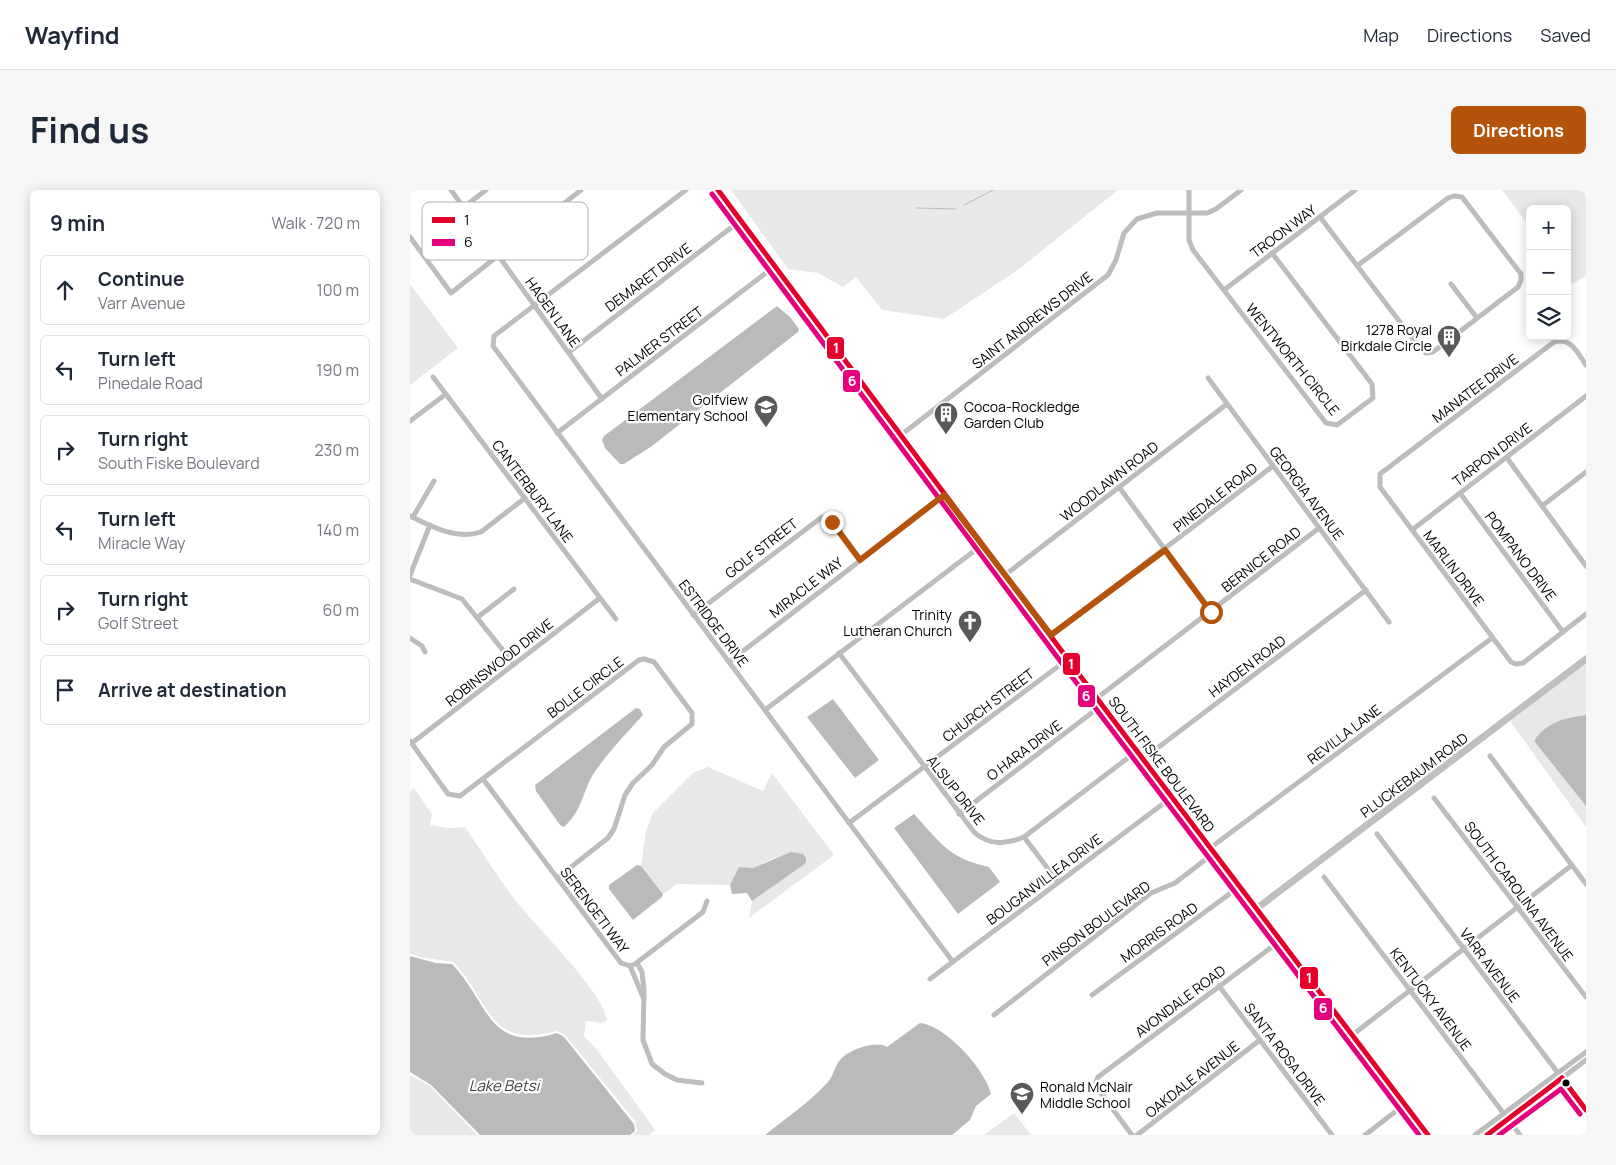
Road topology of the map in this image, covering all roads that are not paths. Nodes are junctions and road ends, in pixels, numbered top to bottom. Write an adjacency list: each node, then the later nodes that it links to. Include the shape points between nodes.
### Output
1 (451, 190): 9 (street, HAGEN LANE)
2 (486, 190): 10 (street)
3 (581, 190): 11 (street)
4 (686, 190): 25 (street, ESTRIDGE DRIVE)
5 (718, 190): 14 (main road, SOUTH FISKE BOULEVARD)
6 (1189, 190): 12 (street, WENTWORTH CIRCLE)
7 (1241, 190): 12 (street, SAINT ANDREWS DRIVE, via 1207,213)
8 (1355, 190): 13 (street, TROON WAY)
9 (460, 202)
10 (470, 202)
11 (565, 202)
12 (1188, 212): 24 (street, WENTWORTH CIRCLE, via 1189,240 1193,250); 37 (street, SAINT ANDREWS DRIVE, via 1153,213 1132,223 1124,233 1108,275)
13 (1320, 217): 17 (street, TROON WAY); 22 (street)
14 (741, 220): 21 (main road, SOUTH FISKE BOULEVARD); 27 (street, DEMARET DRIVE)
15 (410, 236): 16 (street)
16 (422, 253)
17 (1272, 253): 24 (street, TROON WAY); 24 (street, WENTWORTH CIRCLE, via 1372,384 1373,398 1337,425 1326,423)
18 (427, 260): 19 (street, via 451,293)
19 (491, 260)
20 (501, 260): 25 (street, HAGEN LANE)
21 (775, 266): 33 (street, PALMER STREET); 37 (main road, SOUTH FISKE BOULEVARD)
22 (1357, 266): 26 (street, via 1426,352 1433,352); 26 (street, via 1448,198 1462,198 1521,274 1518,287)
23 (1451, 284): 26 (street)
24 (1224, 290)
25 (535, 305): 27 (street, HAGEN LANE); 36 (street, ESTRIDGE DRIVE, via 494,336 493,346)
26 (1477, 318)
27 (569, 352): 33 (street, HAGEN LANE)
28 (1586, 365): 42 (street, MANATEE DRIVE, via 1569,342 1554,342 1380,474)
29 (433, 377): 31 (street, CANTERBURY LANE)
30 (1208, 378): 34 (street, GEORGIA AVENUE)
31 (446, 394): 35 (street); 46 (street, CANTERBURY LANE)
32 (1586, 396): 38 (street, TARPON DRIVE)
33 (602, 398): 36 (street, PALMER STREET)
34 (1227, 404): 39 (street, GEORGIA AVENUE); 43 (street, WOODLAWN ROAD)
35 (410, 421)
36 (557, 433): 63 (street, ESTRIDGE DRIVE)
37 (901, 435): 45 (main road, SOUTH FISKE BOULEVARD)
38 (1507, 458): 44 (street, TARPON DRIVE); 47 (street)
39 (1273, 466): 50 (street, GEORGIA AVENUE); 53 (street, PINEDALE ROAD)
40 (1586, 472): 47 (street)
41 (434, 481): 48 (street)
42 (1379, 481): 51 (street, MARLIN DRIVE, via 1380,487)
43 (1119, 487): 53 (street); 56 (street, WOODLAWN ROAD)
44 (1460, 493): 51 (street, TARPON DRIVE); 67 (street, POMPANO DRIVE)
45 (944, 495): 52 (main road, SOUTH FISKE BOULEVARD); 54 (street, MIRACLE WAY)
46 (525, 498): 49 (street, via 481,532 472,535 457,535); 60 (street, CANTERBURY LANE)
47 (1542, 506): 55 (street)
48 (411, 516): 49 (street)
49 (430, 525): 57 (street)
50 (1319, 528): 59 (street, GEORGIA AVENUE); 61 (street, BERNICE ROAD)
51 (1412, 530): 70 (street, MARLIN DRIVE)
52 (982, 545): 56 (main road, SOUTH FISKE BOULEVARD); 72 (street)
53 (1165, 550): 61 (street); 68 (street, PINEDALE ROAD)
54 (860, 560): 63 (street, GOLF STREET, via 832,522 822,517); 75 (street, MIRACLE WAY)
55 (1586, 566)
56 (1005, 576): 68 (main road, SOUTH FISKE BOULEVARD)
57 (410, 577): 64 (street, via 462,599)
58 (514, 589): 64 (street)
59 (1366, 590): 66 (street, GEORGIA AVENUE); 83 (street, HAYDEN ROAD)
60 (600, 598): 65 (street, CANTERBURY LANE); 76 (street, ROBINSWOOD DRIVE)
61 (1211, 612): 77 (street, BERNICE ROAD)
62 (1586, 614): 67 (street)
63 (694, 615): 75 (street, ESTRIDGE DRIVE)
64 (478, 617): 76 (street)
65 (616, 619)
66 (1389, 622)
67 (1564, 632): 70 (street, MARLIN DRIVE, via 1523,663 1516,664 1510,662)
68 (1051, 635): 73 (main road, SOUTH FISKE BOULEVARD)
69 (410, 638): 71 (street)
70 (1492, 638): 92 (street, REVILLA LANE)
71 (425, 652)
72 (839, 653): 79 (street); 84 (street, ALSUP DRIVE)
73 (1068, 659): 77 (main road, SOUTH FISKE BOULEVARD); 84 (street, CHURCH STREET)
74 (1586, 659): 101 (main road, PLUCKEBAUM ROAD)
75 (729, 662): 79 (street, ESTRIDGE DRIVE)
76 (514, 664): 80 (street, ROBINSWOOD DRIVE)
77 (1097, 698): 78 (main road, SOUTH FISKE BOULEVARD)
78 (1102, 705): 81 (main road, SOUTH FISKE BOULEVARD); 88 (street, O HARA DRIVE)
79 (765, 710): 89 (street, ESTRIDGE DRIVE)
80 (411, 742): 85 (street, BOLLE CIRCLE, via 452,796 460,796)
81 (1137, 751): 83 (main road, SOUTH FISKE BOULEVARD); 91 (street, ALSUP DRIVE)
82 (1490, 756): 93 (street)
83 (1143, 759): 86 (main road, SOUTH FISKE BOULEVARD)
84 (924, 767): 88 (street, ALSUP DRIVE); 89 (street, CHURCH STREET)
85 (483, 780): 95 (street, SERENGETI WAY); 95 (street, BOLLE CIRCLE, via 639,660 654,662 692,713 692,724 664,747 652,765 633,783 608,838)
86 (1172, 797): 92 (main road, SOUTH FISKE BOULEVARD); 96 (street, BOUGANVILLEA DRIVE)
87 (1434, 798): 100 (street, SOUTH CAROLINA AVENUE)
88 (959, 814): 91 (street, ALSUP DRIVE, via 979,837 992,842 1009,842)
89 (850, 823): 104 (street, ESTRIDGE DRIVE)
90 (1377, 834): 103 (street, VARR AVENUE)
91 (1024, 837): 96 (street)
92 (1212, 850): 98 (main road, SOUTH FISKE BOULEVARD); 113 (street, PINSON BOULEVARD, via 1175,883 1151,893)
93 (1572, 865): 97 (street); 100 (street)
94 (1324, 877): 109 (street, KENTUCKY AVENUE)
95 (557, 878): 106 (street, SERENGETI WAY, via 621,963)
96 (1058, 882): 104 (street, BOUGANVILLEA DRIVE)
97 (1586, 884)
98 (1239, 887): 101 (main road, SOUTH FISKE BOULEVARD); 110 (street, MORRIS ROAD)
99 (708, 901): 105 (street, SERENGETI WAY, via 703,912)
100 (1518, 907): 103 (street); 112 (street, SOUTH CAROLINA AVENUE)
101 (1256, 909): 102 (main road, SOUTH FISKE BOULEVARD)
102 (1280, 941): 108 (street, AVONDALE ROAD); 114 (main road, SOUTH FISKE BOULEVARD)
103 (1464, 948): 109 (street); 118 (street, VARR AVENUE)
104 (953, 962): 107 (street, BOUGANVILLEA DRIVE)
105 (637, 963): 106 (street, SERENGETI WAY); 111 (street, via 644,982)
106 (630, 966): 111 (street)
107 (930, 979)
108 (1219, 986): 115 (street, SANTA ROSA DRIVE); 125 (street, AVONDALE ROAD, via 1098,1077 1097,1088)
109 (1410, 990): 114 (street); 123 (street, KENTUCKY AVENUE)
110 (1092, 995)
111 (643, 997): 120 (street, via 643,1040 652,1064 677,1080)
112 (1586, 997)
113 (994, 1015)
114 (1351, 1036): 121 (main road, SOUTH FISKE BOULEVARD)
115 (1260, 1040): 126 (street, OAKDALE AVENUE); 127 (street, SANTA ROSA DRIVE)
116 (1586, 1052): 118 (street)
117 (1586, 1060): 119 (street)
118 (1558, 1073): 119 (street, VARR AVENUE); 123 (street)
119 (1562, 1078): 122 (street, VARR AVENUE); 124 (street)
120 (702, 1083)
121 (1404, 1105): 128 (street); 129 (main road, SOUTH FISKE BOULEVARD)
122 (1586, 1110)
123 (1504, 1114): 124 (street, KENTUCKY AVENUE); 130 (street)
124 (1508, 1119): 131 (street); 132 (street, KENTUCKY AVENUE)
125 (1132, 1135)
126 (1137, 1135)
127 (1332, 1135)
128 (1365, 1135)
129 (1428, 1135)
130 (1475, 1135)
131 (1488, 1135)
132 (1520, 1135)

